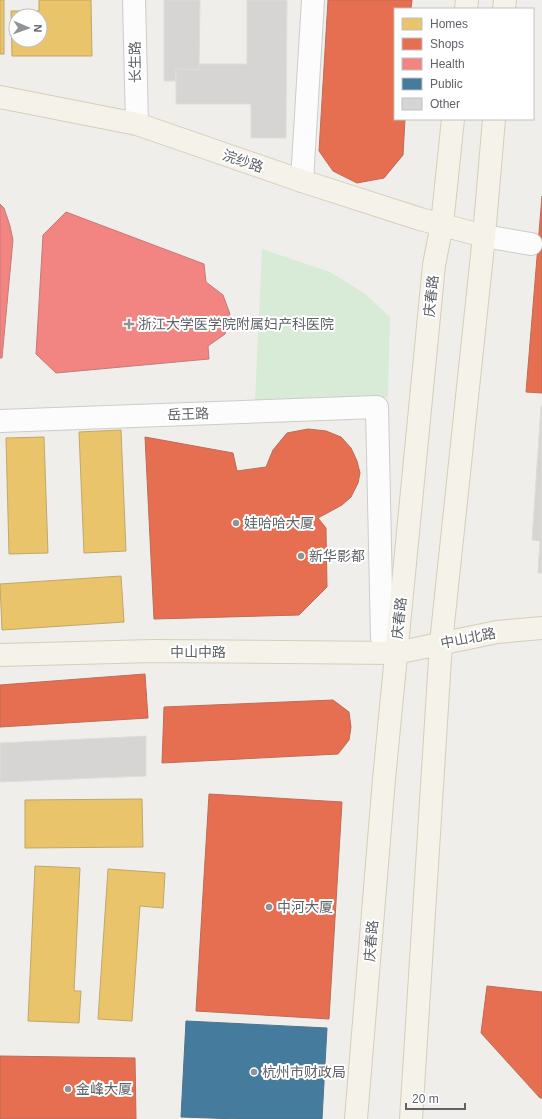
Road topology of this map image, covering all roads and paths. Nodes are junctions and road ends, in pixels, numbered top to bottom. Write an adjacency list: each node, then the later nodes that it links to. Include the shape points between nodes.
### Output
1 (134, 0): 6 (street, 长生路)
2 (313, 0): 7 (street)
3 (0, 97): 6 (main road, 浣纱路)
4 (453, 120): 8 (main road, 庆春路)
5 (494, 120): 9 (main road)
6 (137, 124): 7 (main road, 浣纱路)
7 (302, 181): 8 (main road, 浣纱路)
8 (442, 224): 9 (main road, 浣纱路); 14 (main road, 庆春路, via 434,265)
9 (484, 236): 10 (street); 13 (main road)
10 (531, 244)
11 (0, 421): 14 (street, 岳王路, via 377,407 382,638)
12 (542, 628): 13 (main road, 中山北路, via 497,632)
13 (441, 643): 14 (main road, 中山北路); 17 (main road)
14 (396, 653): 15 (main road, 中山中路, via 154,651); 16 (main road, 庆春路)
15 (0, 654)
16 (356, 1119)
17 (411, 1119)

